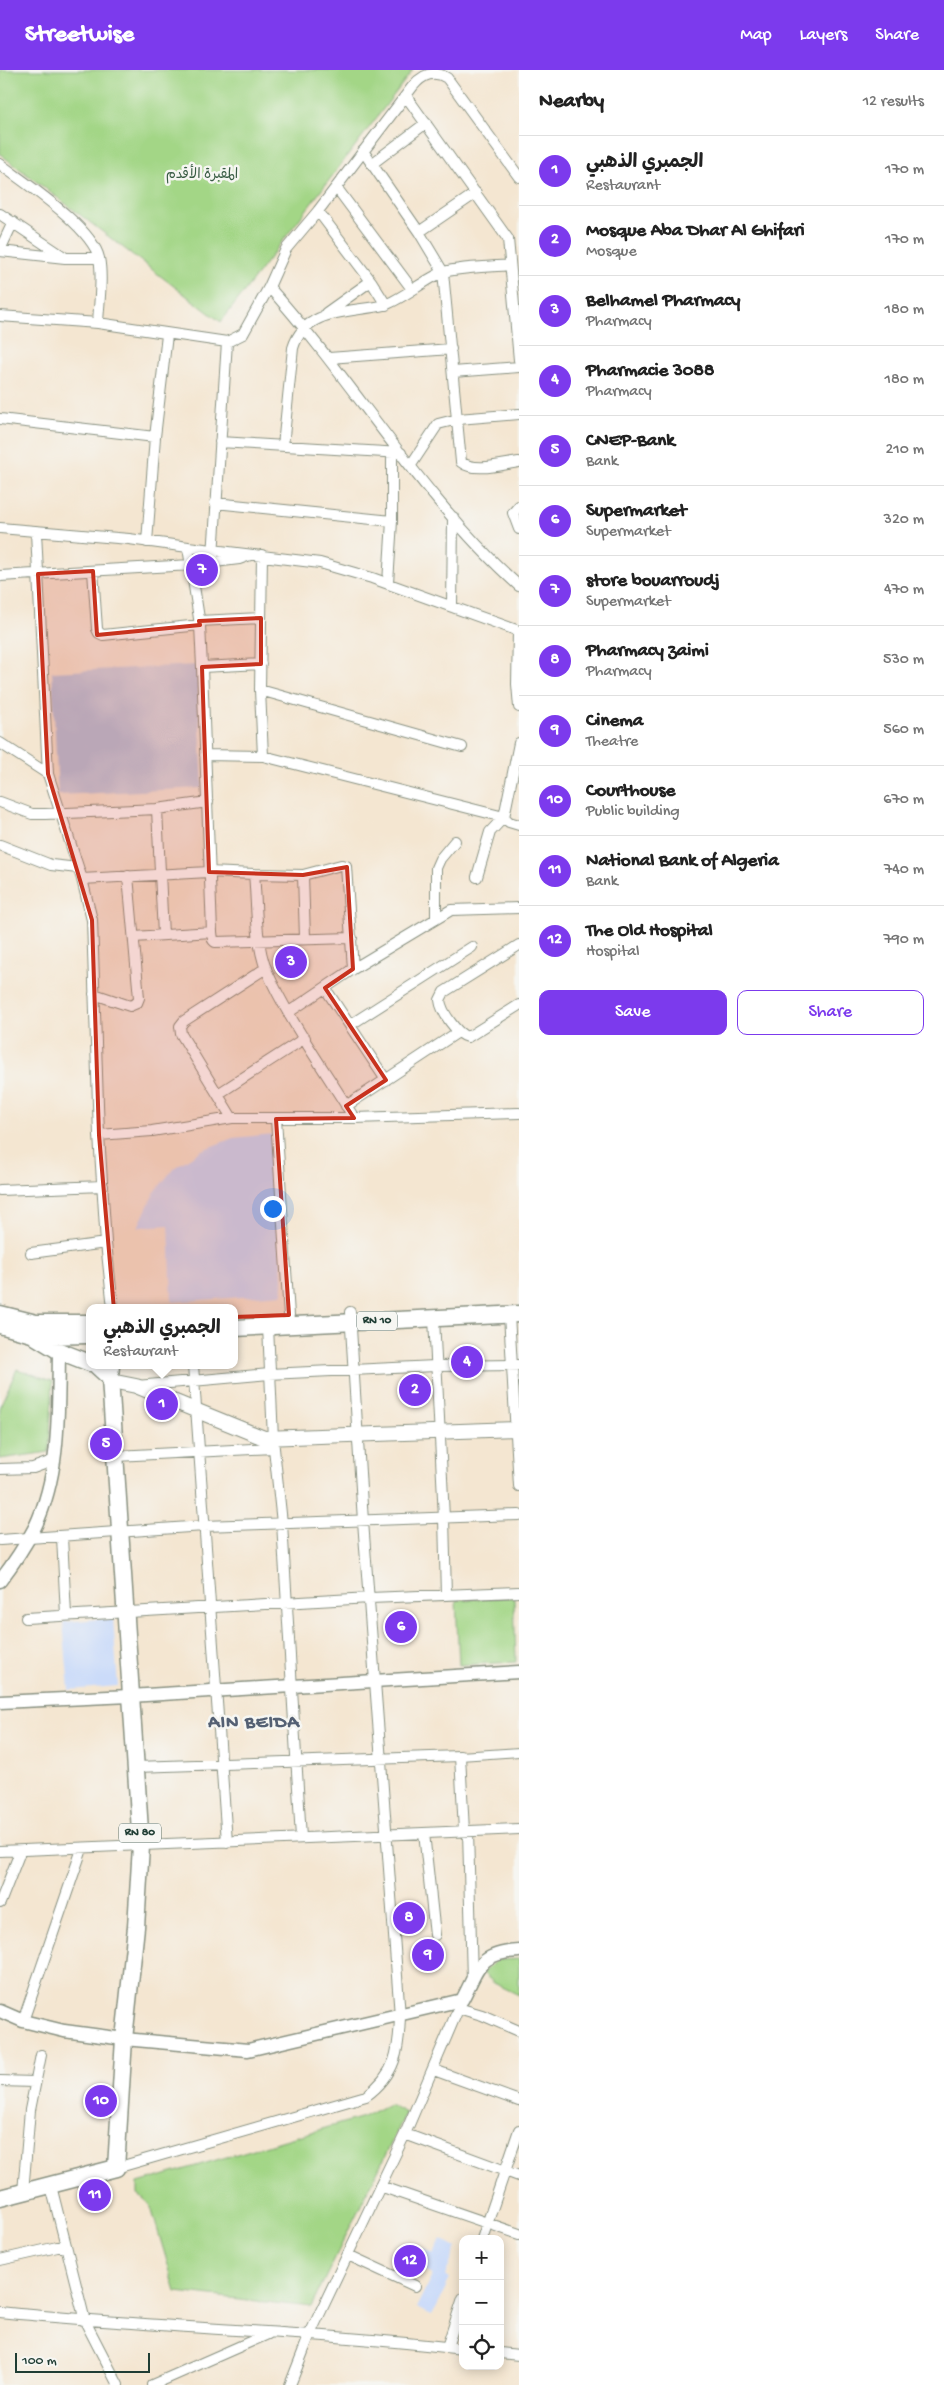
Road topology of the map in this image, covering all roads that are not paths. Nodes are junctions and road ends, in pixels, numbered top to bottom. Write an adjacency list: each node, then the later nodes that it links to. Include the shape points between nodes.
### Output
1 (406, 96): 2 (street); 3 (street); 6 (street, via 426,74 443,74)
2 (426, 123): 4 (street); 8 (street)
3 (363, 151): 4 (street); 7 (street)
4 (373, 163): 12 (street)
5 (0, 164): 17 (street, via 77,224 95,247)
6 (519, 177)
7 (336, 187): 9 (street); 22 (street)
8 (476, 193): 12 (street); 13 (street)
9 (318, 211): 20 (street); 21 (street, via 286,249)
10 (0, 214): 11 (street)
11 (13, 222): 15 (street); 16 (street)
12 (419, 232): 19 (street)
13 (508, 240): 14 (street); 18 (street)
14 (519, 240)
15 (0, 250): 16 (street)
16 (65, 258): 17 (street)
17 (99, 258): 26 (street)
18 (510, 265): 19 (street); 32 (street)
19 (443, 272): 22 (street); 30 (street)
20 (371, 281): 23 (street); 24 (street)
21 (269, 287): 27 (street); 29 (street, via 243,334)
22 (412, 288): 23 (street)
23 (386, 305): 24 (street)
24 (324, 315): 27 (street)
25 (0, 316): 26 (street)
26 (98, 323): 28 (street)
27 (306, 328): 31 (street); 40 (street, via 295,340 293,348)
28 (167, 335): 29 (street); 38 (street)
29 (227, 342): 39 (street)
30 (451, 349): 31 (street); 34 (street)
31 (328, 358): 41 (street)
32 (519, 360)
33 (519, 367): 34 (street)
34 (453, 372): 36 (street)
35 (519, 414): 36 (street)
36 (458, 419): 42 (street, via 463,465 481,467); 43 (street, via 438,424)
37 (0, 420): 38 (street)
38 (155, 437): 51 (street)
39 (220, 442): 40 (street); 44 (street)
40 (283, 446): 41 (street)
41 (397, 453): 43 (street); 47 (street)
42 (519, 462)
43 (411, 466): 46 (street)
44 (215, 503): 47 (street); 53 (street)
45 (519, 506): 49 (street, via 513,513)
46 (453, 517): 61 (street); 62 (street)
47 (392, 522): 60 (street)
48 (0, 528): 50 (street)
49 (519, 529)
50 (36, 532): 51 (street); 58 (street)
51 (147, 542): 52 (street)
52 (188, 547): 53 (street); 56 (street)
53 (212, 550): 54 (street); 55 (street)
54 (257, 554): 55 (street); 60 (street, via 320,563); 63 (street)
55 (213, 563): 56 (street)
56 (191, 565): 57 (street); 64 (street)
57 (92, 571): 58 (street); 64 (street, via 99,633 103,635)
58 (38, 574): 59 (street); 76 (street)
59 (0, 576)
60 (388, 583): 62 (street)
61 (519, 586)
62 (452, 607): 65 (street)
63 (261, 618): 64 (street); 66 (street)
64 (199, 623): 67 (street)
65 (519, 631): 68 (street)
66 (260, 664): 67 (street); 69 (street)
67 (202, 667): 74 (street)
68 (518, 684): 70 (street)
69 (260, 690): 73 (street); 75 (street)
70 (519, 707)
71 (0, 743): 76 (street)
72 (519, 743): 81 (street)
73 (462, 747)
74 (205, 755): 75 (street); 78 (street)
75 (263, 756): 81 (street)
76 (48, 774): 80 (street)
77 (0, 802): 80 (street, via 32,814)
78 (208, 802): 79 (street); 86 (street)
79 (157, 809): 80 (street); 88 (street)
80 (59, 813): 85 (street)
81 (504, 817): 82 (street); 91 (street, via 490,832)
82 (519, 825)
83 (455, 841): 94 (street, via 436,868)
84 (0, 845): 85 (street, via 50,864)
85 (78, 868): 92 (street)
86 (209, 872): 87 (street); 88 (street); 95 (street)
87 (254, 874): 89 (street); 100 (street)
88 (161, 875): 90 (street); 96 (street)
89 (303, 875): 98 (street); 99 (street, via 346,866)
90 (128, 876): 92 (street); 97 (street)
91 (477, 877)
92 (82, 879): 106 (street, via 92,920)
93 (519, 908): 94 (street, via 458,909)
94 (436, 919): 104 (street)
95 (212, 932): 96 (street); 100 (street, via 215,942)
96 (164, 935): 97 (street)
97 (134, 937): 106 (street, via 137,1003 130,1006)
98 (304, 938): 99 (street); 100 (street)
99 (352, 938): 104 (street)
100 (260, 940): 103 (street)
101 (519, 945): 110 (street, via 442,994 440,1004)
102 (472, 947): 109 (street)
103 (266, 968): 108 (street); 113 (street, via 180,1026 181,1034)
104 (354, 969): 105 (street)
105 (325, 988): 108 (street); 109 (street)
106 (94, 994): 119 (street)
107 (519, 1005): 110 (street, via 468,1037)
108 (289, 1012): 111 (street)
109 (350, 1025): 112 (street)
110 (458, 1032): 112 (street)
111 (305, 1038): 113 (street); 114 (street)
112 (386, 1080): 114 (street)
113 (218, 1094): 116 (street)
114 (346, 1106): 117 (street)
115 (519, 1113): 117 (street)
116 (232, 1118): 118 (street); 119 (street, via 152,1131)
117 (354, 1118): 118 (street)
118 (276, 1119): 127 (street)
119 (99, 1135): 120 (street)
120 (103, 1186): 121 (street); 122 (street)
121 (0, 1190)
122 (106, 1243): 123 (street); 124 (street)
123 (31, 1253)
124 (114, 1304)
125 (516, 1311): 129 (main road, RN 10); 130 (main road, RN 10); 140 (street)
126 (0, 1314): 131 (main road, via 36,1323)
127 (289, 1315): 128 (main road, RN 10); 129 (main road, RN 10)
128 (238, 1317)
129 (351, 1317): 130 (main road, RN 10); 133 (main road, RN 10); 144 (street)
130 (434, 1318): 139 (street)
131 (86, 1323)
132 (0, 1325): 135 (main road)
133 (268, 1326): 134 (main road, RN 10); 145 (street)
134 (238, 1328)
135 (32, 1335): 136 (main road); 137 (main road)
136 (86, 1335)
137 (59, 1351): 138 (main road); 155 (street)
138 (86, 1362)
139 (435, 1366): 140 (street); 144 (street); 150 (street)
140 (515, 1366): 149 (street)
141 (101, 1369): 154 (main road, RN 80)
142 (103, 1369): 147 (main road)
143 (193, 1369): 146 (street)
144 (354, 1370): 145 (street); 151 (street)
145 (269, 1374): 146 (street); 152 (street)
146 (194, 1380): 147 (street); 148 (street)
147 (136, 1386): 148 (main road)
148 (196, 1410): 152 (main road); 153 (street)
149 (518, 1429): 150 (main road); 157 (street)
150 (441, 1432): 151 (main road); 159 (street)
151 (359, 1436): 152 (main road); 160 (street)
152 (274, 1444): 153 (street); 161 (street)
153 (199, 1452): 154 (street); 162 (street)
154 (116, 1456): 163 (main road, RN 80)
155 (55, 1460): 156 (street, via 33,1468); 165 (street, via 42,1508)
156 (0, 1470)
157 (519, 1486)
158 (519, 1515): 159 (street)
159 (444, 1518): 160 (street); 169 (street)
160 (363, 1521): 161 (street); 170 (street)
161 (282, 1523): 162 (street); 171 (street)
162 (204, 1526): 163 (street); 172 (street)
163 (120, 1530): 164 (street); 173 (main road, RN 80)
164 (62, 1537): 165 (street); 174 (street)
165 (28, 1539): 166 (street); 167 (street)
166 (0, 1540)
167 (0, 1581)
168 (519, 1592): 169 (street)
169 (446, 1595): 170 (street)
170 (370, 1598): 171 (street); 177 (street)
171 (286, 1602): 172 (street); 178 (street)
172 (210, 1607): 173 (street); 179 (street)
173 (125, 1611): 174 (street); 180 (main road, RN 80)
174 (66, 1615): 175 (street)
175 (26, 1618)
176 (519, 1672): 177 (street)
177 (375, 1680): 178 (street); 184 (street)
178 (292, 1685): 179 (street); 185 (street)
179 (216, 1690): 180 (street); 186 (street)
180 (130, 1696): 181 (street); 187 (main road, RN 80)
181 (0, 1702)
182 (519, 1752): 183 (street)
183 (460, 1756): 184 (street); 189 (street)
184 (381, 1758): 185 (street); 191 (street)
185 (297, 1762): 186 (street); 192 (street)
186 (221, 1763): 187 (street); 193 (street)
187 (136, 1767): 194 (main road, RN 80)
188 (519, 1829): 189 (street)
189 (466, 1831): 190 (street); 201 (street)
190 (424, 1833): 191 (street); 199 (street)
191 (386, 1834): 192 (street); 204 (street)
192 (300, 1838): 193 (street)
193 (227, 1842): 194 (street)
194 (141, 1846): 195 (street); 207 (main road, RN 80)
195 (82, 1849): 197 (street); 205 (street)
196 (0, 1851): 197 (street)
197 (20, 1852): 198 (street)
198 (0, 1903)
199 (434, 1936)
200 (519, 1951): 201 (street, via 486,1958)
201 (472, 1981): 202 (street)
202 (460, 2004): 204 (street); 206 (street); 209 (street)
203 (0, 2011): 205 (street)
204 (400, 2016): 207 (street, via 248,2050); 215 (street, via 399,2046 392,2067 381,2086 366,2096)
205 (23, 2022): 207 (street)
206 (519, 2031)
207 (124, 2039): 215 (main road, RN 80)
208 (42, 2055): 211 (street)
209 (434, 2070): 212 (street); 214 (street)
210 (0, 2081): 211 (street)
211 (34, 2082): 220 (street)
212 (519, 2100)
213 (519, 2130): 216 (street)
214 (405, 2134): 216 (street); 219 (street)
215 (116, 2168): 218 (main road)
216 (504, 2172): 217 (street); 222 (street)
217 (519, 2176)
218 (51, 2186): 220 (main road); 225 (street)
219 (380, 2186): 222 (street); 226 (street)
220 (23, 2192): 221 (main road)
221 (0, 2198)
222 (487, 2223): 223 (street); 224 (street)
223 (519, 2234)
224 (483, 2235)
225 (66, 2245): 227 (street); 231 (street)
226 (348, 2255): 228 (street); 233 (street)
227 (0, 2260)
228 (415, 2286)
229 (459, 2310): 234 (street)
230 (0, 2312): 231 (street)
231 (85, 2320): 232 (street); 238 (street)
232 (271, 2332): 233 (street); 239 (street)
233 (310, 2334): 234 (street); 240 (street)
234 (447, 2347): 235 (street)
235 (459, 2348)
236 (504, 2353): 237 (street)
237 (519, 2355)
238 (118, 2385)
239 (152, 2385)
240 (290, 2385)

